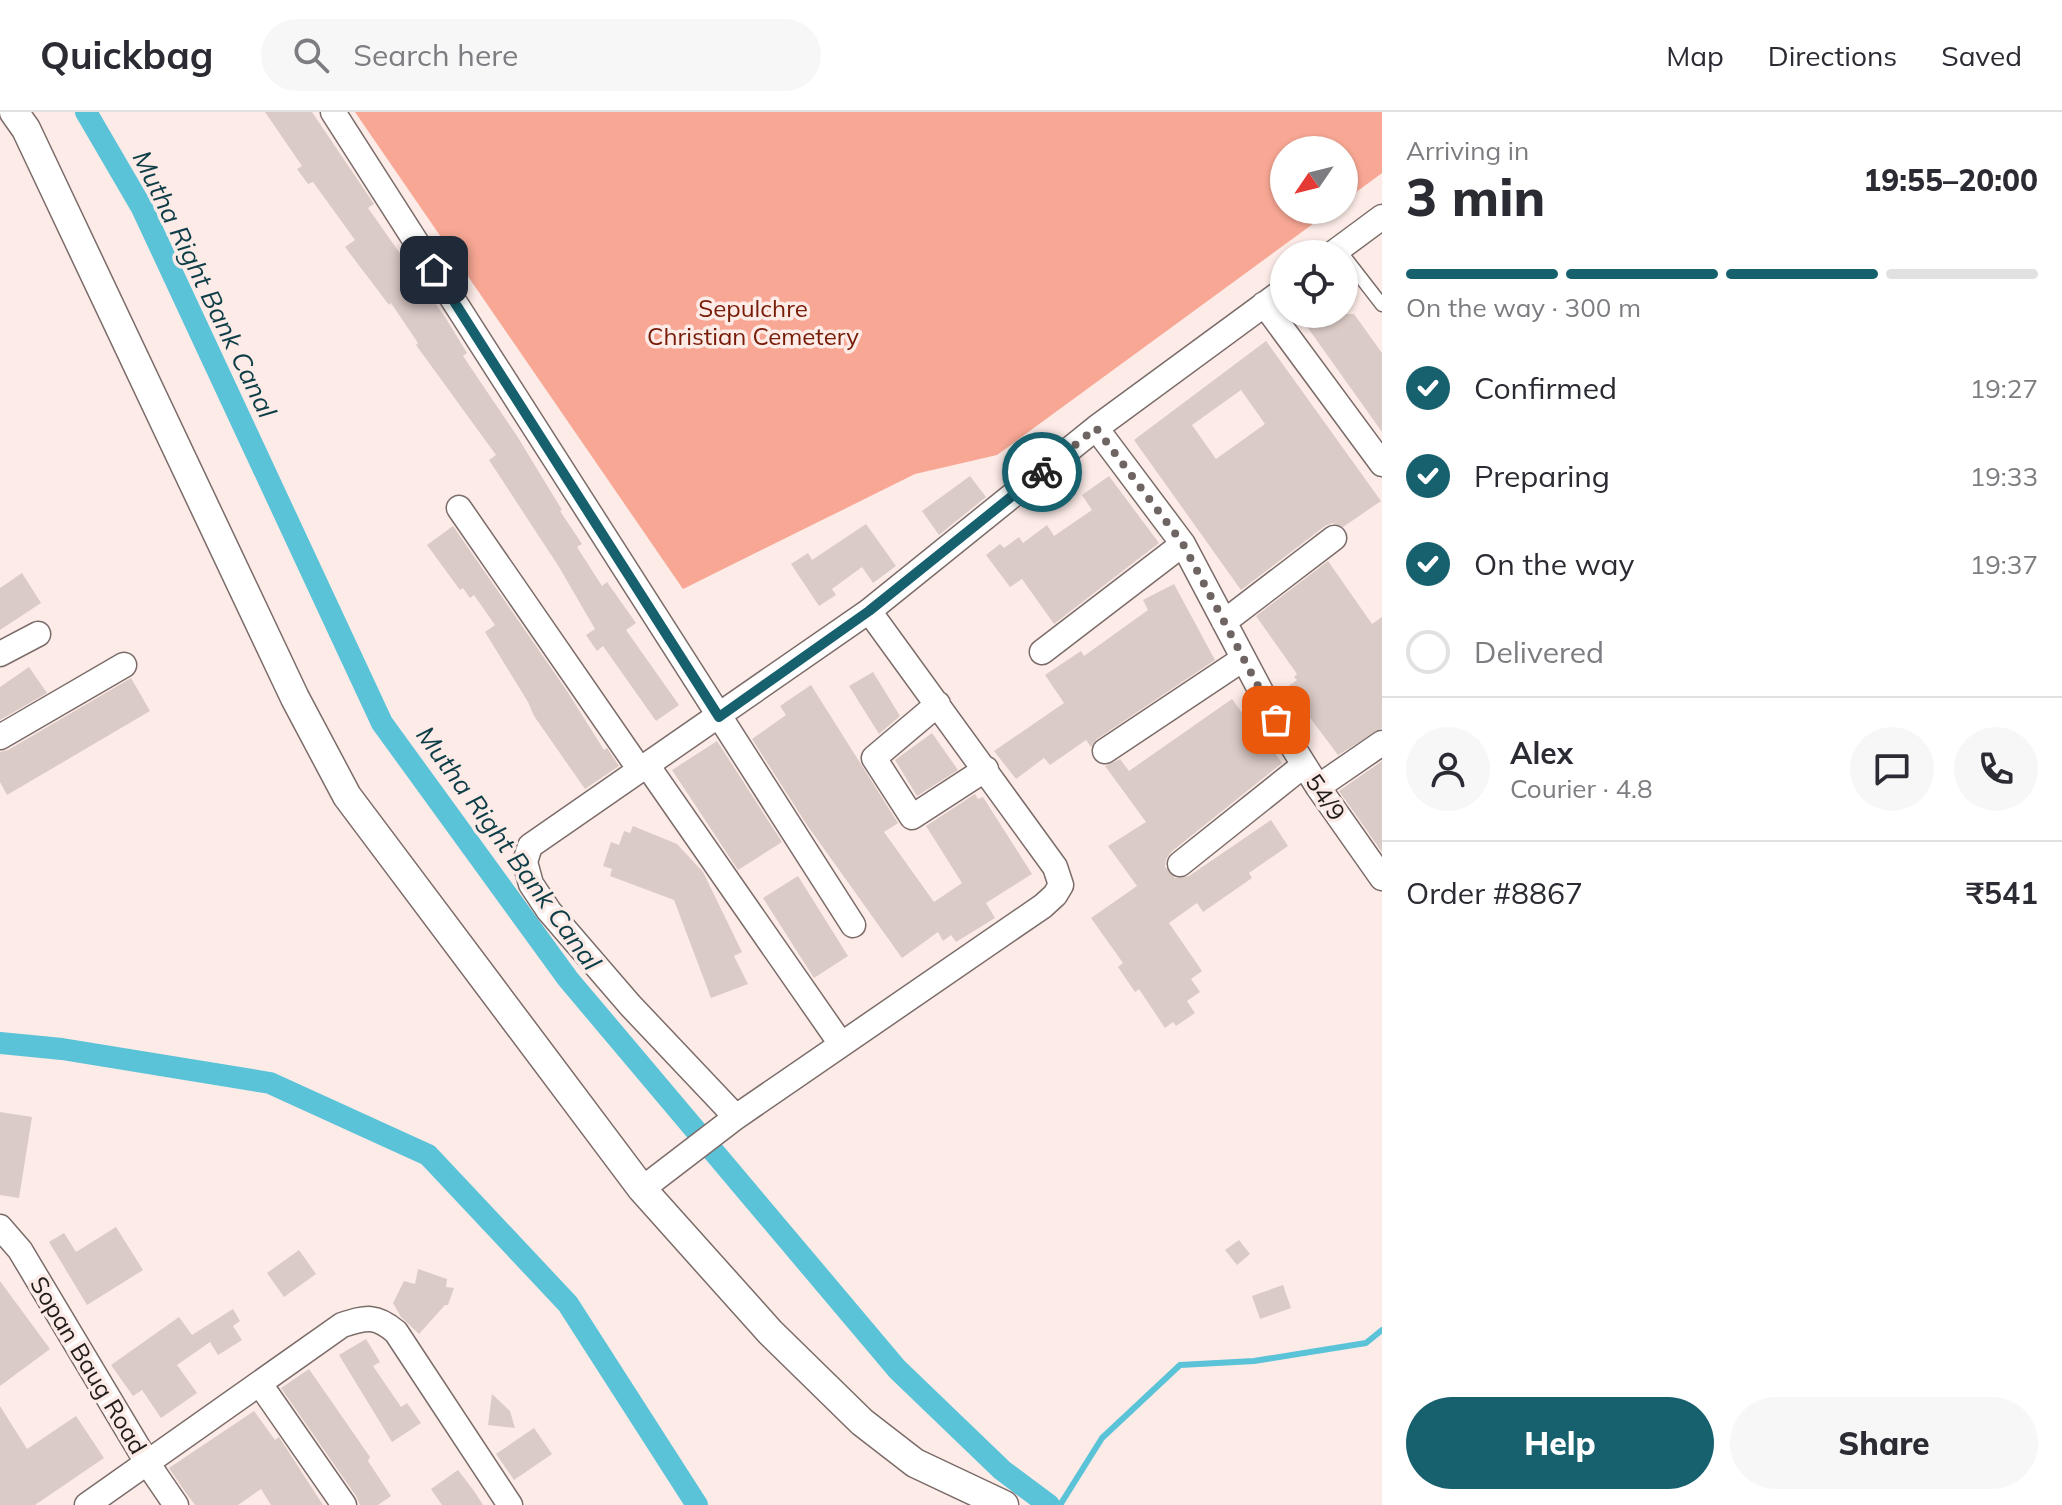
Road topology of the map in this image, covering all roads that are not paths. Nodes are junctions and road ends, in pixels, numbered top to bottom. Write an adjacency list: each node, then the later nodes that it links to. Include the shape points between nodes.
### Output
1 (14, 112): 35 (street, via 347,796)
2 (333, 112): 22 (street)
3 (1382, 217): 4 (street)
4 (1355, 240)
5 (1358, 276): 7 (lane)
6 (1270, 300): 9 (street)
7 (1382, 305)
8 (1294, 328): 10 (street)
9 (1096, 428): 13 (street, 54/9); 14 (street)
10 (1382, 464)
11 (459, 508): 27 (street)
12 (1334, 538): 15 (street)
13 (1183, 544): 15 (street, 54/9); 17 (street)
14 (869, 611): 21 (street); 22 (street)
15 (1224, 622): 19 (street, 54/9)
16 (38, 634): 18 (street)
17 (1042, 652)
18 (0, 654)
19 (1243, 659): 25 (street); 26 (street, 54/9)
20 (124, 665): 23 (street)
21 (938, 704): 28 (street); 28 (street, via 874,758 912,817)
22 (719, 717): 27 (street); 32 (street)
23 (0, 737)
24 (1382, 743): 29 (street)
25 (1105, 751)
26 (1304, 765): 29 (street, 54/9); 30 (street)
27 (644, 768): 33 (street); 34 (street, via 530,846 525,862 531,884 549,911)
28 (986, 769): 33 (street, via 1055,867 1061,885 1043,906)
29 (1318, 787): 31 (street, 54/9)
30 (1180, 864)
31 (1382, 878)
32 (853, 925)
33 (841, 1044): 34 (street)
34 (729, 1122): 35 (street)
35 (653, 1181): 43 (street, via 770,1332 862,1422 915,1463)
36 (0, 1227): 38 (street, Sopan Baug Road, via 20,1250)
37 (260, 1384): 38 (street); 41 (street); 42 (street, via 342,1325 381,1319 396,1332)
38 (148, 1464): 39 (street); 40 (street, Sopan Baug Road)
39 (87, 1505)
40 (176, 1505)
41 (344, 1505)
42 (510, 1505)
43 (1004, 1505)

